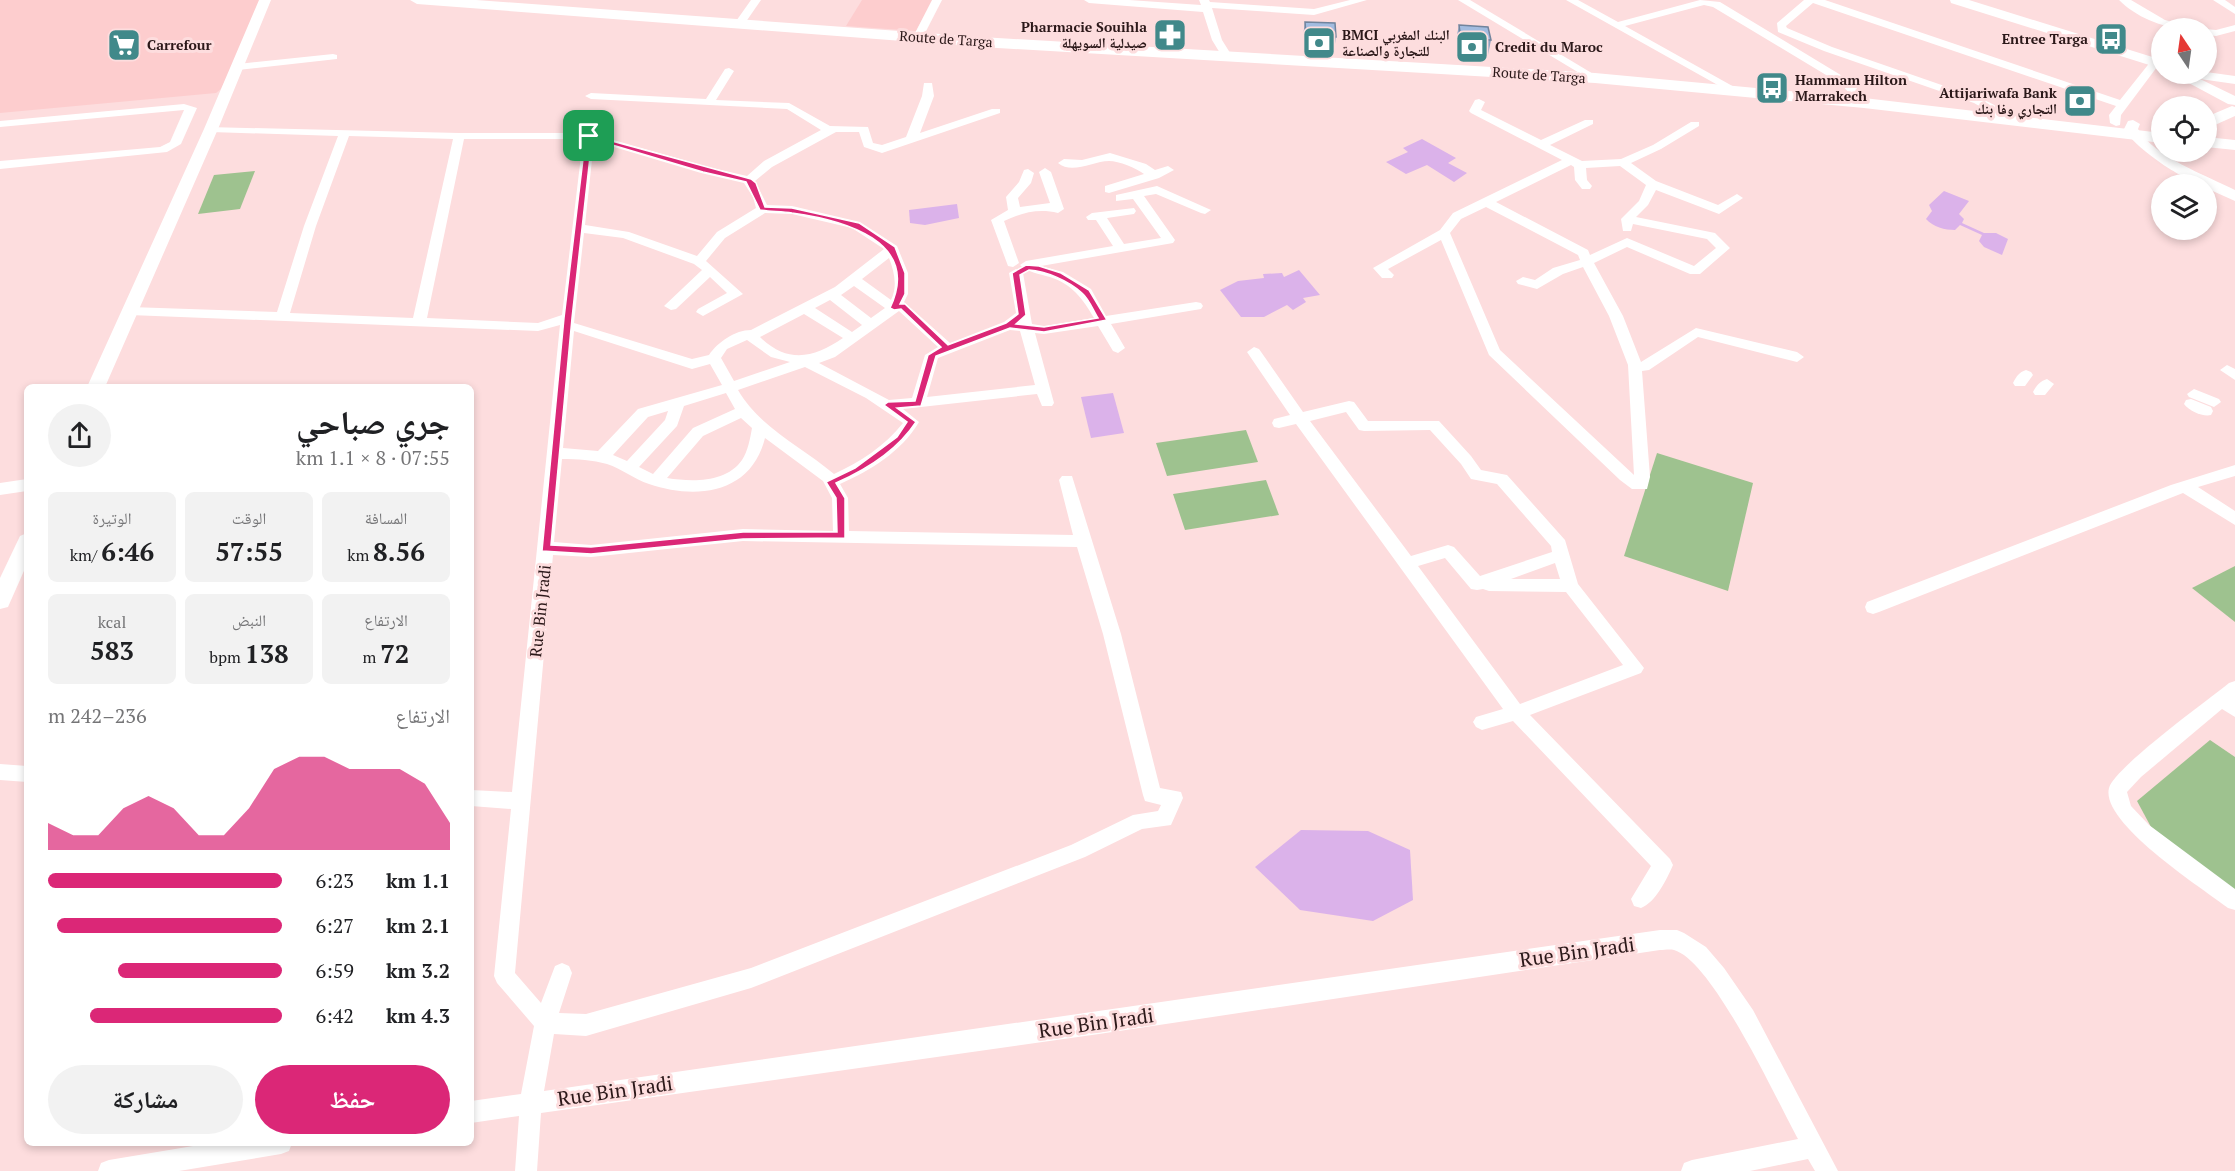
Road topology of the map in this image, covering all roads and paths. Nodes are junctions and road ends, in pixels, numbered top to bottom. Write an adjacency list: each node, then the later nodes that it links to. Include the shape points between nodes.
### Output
1 (265, 0): 30 (street)
2 (417, 0): 18 (main road, Route de Targa)
3 (756, 0): 18 (street)
4 (937, 0): 23 (street)
5 (1089, 0): 14 (street)
6 (1362, 0): 14 (street, via 1314,12)
7 (1463, 0): 34 (street)
8 (1571, 0): 19 (street)
9 (1665, 0): 15 (street)
10 (1812, 0): 21 (street, via 1780,25); 45 (street)
11 (1956, 0): 28 (street)
12 (2124, 0): 17 (street)
13 (2218, 0): 16 (street)
14 (1206, 5): 26 (street, via 1217,40)
15 (1679, 8): 19 (street); 24 (street, via 1704,2 1716,4)
16 (2235, 11)
17 (2155, 18)
18 (739, 24): 23 (main road, Route de Targa)
19 (1618, 25): 39 (street)
20 (2235, 28): 22 (street)
21 (1787, 33): 24 (street); 25 (street)
22 (2217, 33)
23 (918, 37): 26 (main road, Route de Targa)
24 (1776, 40): 29 (street)
25 (1828, 49): 29 (street); 48 (street, via 1978,101)
26 (1227, 56): 34 (main road, Route de Targa)
27 (333, 57): 30 (street)
28 (2151, 62)
29 (1814, 64): 43 (street, via 1845,82)
30 (238, 67): 54 (street)
31 (729, 71): 42 (street)
32 (2151, 74): 45 (street)
33 (2217, 77): 35 (street)
34 (1595, 78): 39 (main road, Route de Targa)
35 (2235, 80)
36 (2198, 84): 44 (street)
37 (2207, 84): 44 (street)
38 (928, 85): 63 (street, via 928,96)
39 (1732, 90): 43 (main road, Route de Targa)
40 (591, 96): 42 (street)
41 (1479, 102): 65 (street, via 1475,111)
42 (709, 103): 55 (street, via 789,106)
43 (1864, 103): 48 (main road, Route de Targa)
44 (2234, 103): 47 (main road)
45 (2123, 105): 50 (street, via 2115,115)
46 (996, 111): 63 (street)
47 (2217, 116)
48 (2009, 118): 50 (main road, Route de Targa); 56 (main road, Route de Targa)
49 (1589, 122): 65 (street)
50 (2116, 123): 56 (main road, Route de Targa)
51 (0, 124): 71 (street, via 191,108 175,144 163,150)
52 (1695, 124): 67 (street)
53 (2151, 127): 56 (main road, Route de Targa)
54 (212, 129): 57 (street); 107 (street)
55 (829, 130): 63 (street, via 864,129 868,145 882,149); 77 (street, via 768,164)
56 (2133, 130): 58 (main road, Route de Targa); 73 (street, via 2155,154)
57 (345, 132): 59 (street); 109 (street)
58 (2151, 135)
59 (459, 136): 60 (street); 112 (street)
60 (589, 136): 77 (street); 91 (street, Rue Bin Jradi)
61 (2235, 136): 62 (main road)
62 (2217, 138)
63 (911, 140)
64 (2217, 142): 66 (main road)
65 (1540, 145): 70 (street)
66 (2235, 145)
67 (1623, 162): 70 (street); 78 (street)
68 (2180, 162): 73 (street)
69 (1064, 163): 76 (street, via 1082,164 1110,157)
70 (1575, 163): 79 (street); 85 (street)
71 (0, 165)
72 (1168, 170): 76 (street)
73 (2188, 170): 82 (street)
74 (1045, 172): 89 (street, via 1058,209 1038,207)
75 (1028, 173): 89 (street, via 1025,183 1012,197)
76 (1155, 175): 80 (street)
77 (749, 180): 86 (street)
78 (1652, 183): 84 (street, via 1719,210); 90 (street, via 1644,202)
79 (1586, 186)
80 (1109, 189)
81 (1136, 194): 83 (street); 87 (street, via 1156,190); 95 (street, via 1169,240)
82 (2235, 196)
83 (1120, 198)
84 (1737, 198)
85 (1487, 202): 92 (street, via 1457,216); 96 (street, via 1583,253)
86 (762, 209): 94 (street, via 792,210 856,225); 97 (street, via 721,235)
87 (1205, 210)
88 (1130, 211): 95 (street, via 1095,216)
89 (1015, 214): 98 (street, via 997,220)
90 (1627, 219): 93 (street); 93 (street, via 1711,236 1724,248 1695,271)
91 (578, 228): 97 (street, via 625,235); 113 (street, Rue Bin Jradi)
92 (1444, 233): 99 (street, via 1380,268); 123 (street, via 1494,352 1624,476 1642,485)
93 (1628, 242): 96 (street)
94 (892, 249): 100 (street); 105 (street, via 902,273 901,294)
95 (1121, 249): 98 (street)
96 (1587, 262): 101 (street, via 1558,271 1537,285); 123 (street, via 1616,316)
97 (705, 266): 103 (street); 108 (street, via 736,294)
98 (1020, 267): 110 (street, via 1058,275 1086,292); 111 (street)
99 (1387, 275)
100 (853, 279): 102 (street); 105 (street)
101 (1523, 281)
102 (831, 295): 106 (street); 114 (street)
103 (671, 306)
104 (1196, 306): 110 (street)
105 (894, 308): 114 (street); 117 (street, via 902,306)
106 (806, 309): 115 (street); 116 (street)
107 (130, 311): 109 (street); 124 (street)
108 (703, 312)
109 (282, 318): 112 (street)
110 (1103, 320): 111 (street, via 1044,330); 118 (street)
111 (1024, 321): 117 (street); 126 (street)
112 (419, 322): 113 (street, via 538,327)
113 (567, 322): 121 (street, via 692,364); 136 (street, Rue Bin Jradi)
114 (870, 324): 116 (street)
115 (751, 336): 121 (street, via 722,346); 122 (street, via 776,354)
116 (852, 338): 122 (street, via 830,354)
117 (947, 348): 130 (street, via 932,355)
118 (1118, 348)
119 (1254, 352): 133 (street)
120 (1797, 357): 123 (street, via 1696,332 1644,367)
121 (714, 358): 125 (street)
122 (806, 362): 125 (street); 131 (street)
123 (1635, 365)
124 (97, 384)
125 (728, 388): 128 (street); 132 (street)
126 (1042, 388): 129 (street); 130 (street)
127 (2213, 402): 127 (street, via 2194,394)
128 (678, 403): 137 (street, via 643,413); 138 (street, via 672,422)
129 (1047, 403)
130 (918, 404): 131 (street)
131 (888, 405): 142 (street, via 912,422 900,439 858,470)
132 (743, 411): 135 (street); 140 (street, via 698,432)
133 (1300, 418): 134 (street); 151 (street, via 1348,406 1364,426 1434,425 1476,476 1502,480 1559,544); 152 (street)
134 (1279, 423)
135 (760, 427): 140 (street, via 744,468 725,478 702,487); 142 (street)
136 (555, 453): 137 (street); 150 (street, Rue Bin Jradi)
137 (601, 458): 138 (street)
138 (628, 469): 140 (street)
139 (2235, 470): 144 (street)
140 (657, 480)
141 (1067, 480): 148 (street)
142 (830, 482): 147 (street, via 840,498)
143 (24, 485): 145 (street)
144 (2186, 487): 146 (street); 156 (street)
145 (0, 489)
146 (2235, 519)
147 (841, 536): 148 (street); 150 (street, via 743,535 591,551)
148 (1083, 541): 167 (street, via 1112,634 1152,795 1174,798 1164,819 1140,821 1078,851 751,978 586,1025)
149 (24, 547): 155 (street)
150 (546, 548): 163 (street, Rue Bin Jradi)
151 (1561, 555): 153 (street); 154 (street)
152 (1407, 562): 153 (street, via 1448,551); 158 (street)
153 (1477, 584): 154 (street)
154 (1570, 586): 158 (street, via 1635,668)
155 (2, 592)
156 (1873, 607)
157 (2231, 697): 165 (street, via 2134,771 2118,789 2118,800 2142,831)
158 (1516, 713): 159 (street); 164 (street, via 1663,865)
159 (1482, 722)
160 (0, 772): 161 (street)
161 (24, 774)
162 (474, 798): 163 (street)
163 (521, 801): 167 (street, Rue Bin Jradi, via 504,976)
164 (1641, 899)
165 (2235, 901)
166 (562, 973): 167 (street)
167 (545, 1023): 168 (street, Rue Bin Jradi)
168 (531, 1102): 169 (street, Rue Bin Jradi); 171 (street, Rue Bin Jradi, via 1677,940 1699,954 1717,975 1745,1018); 173 (street, Rue Bin Jradi)
169 (474, 1112)
170 (263, 1146): 172 (street)
171 (1814, 1147): 174 (street); 175 (street)
172 (109, 1171)
173 (526, 1171)
174 (1692, 1171)
175 (1827, 1171)

